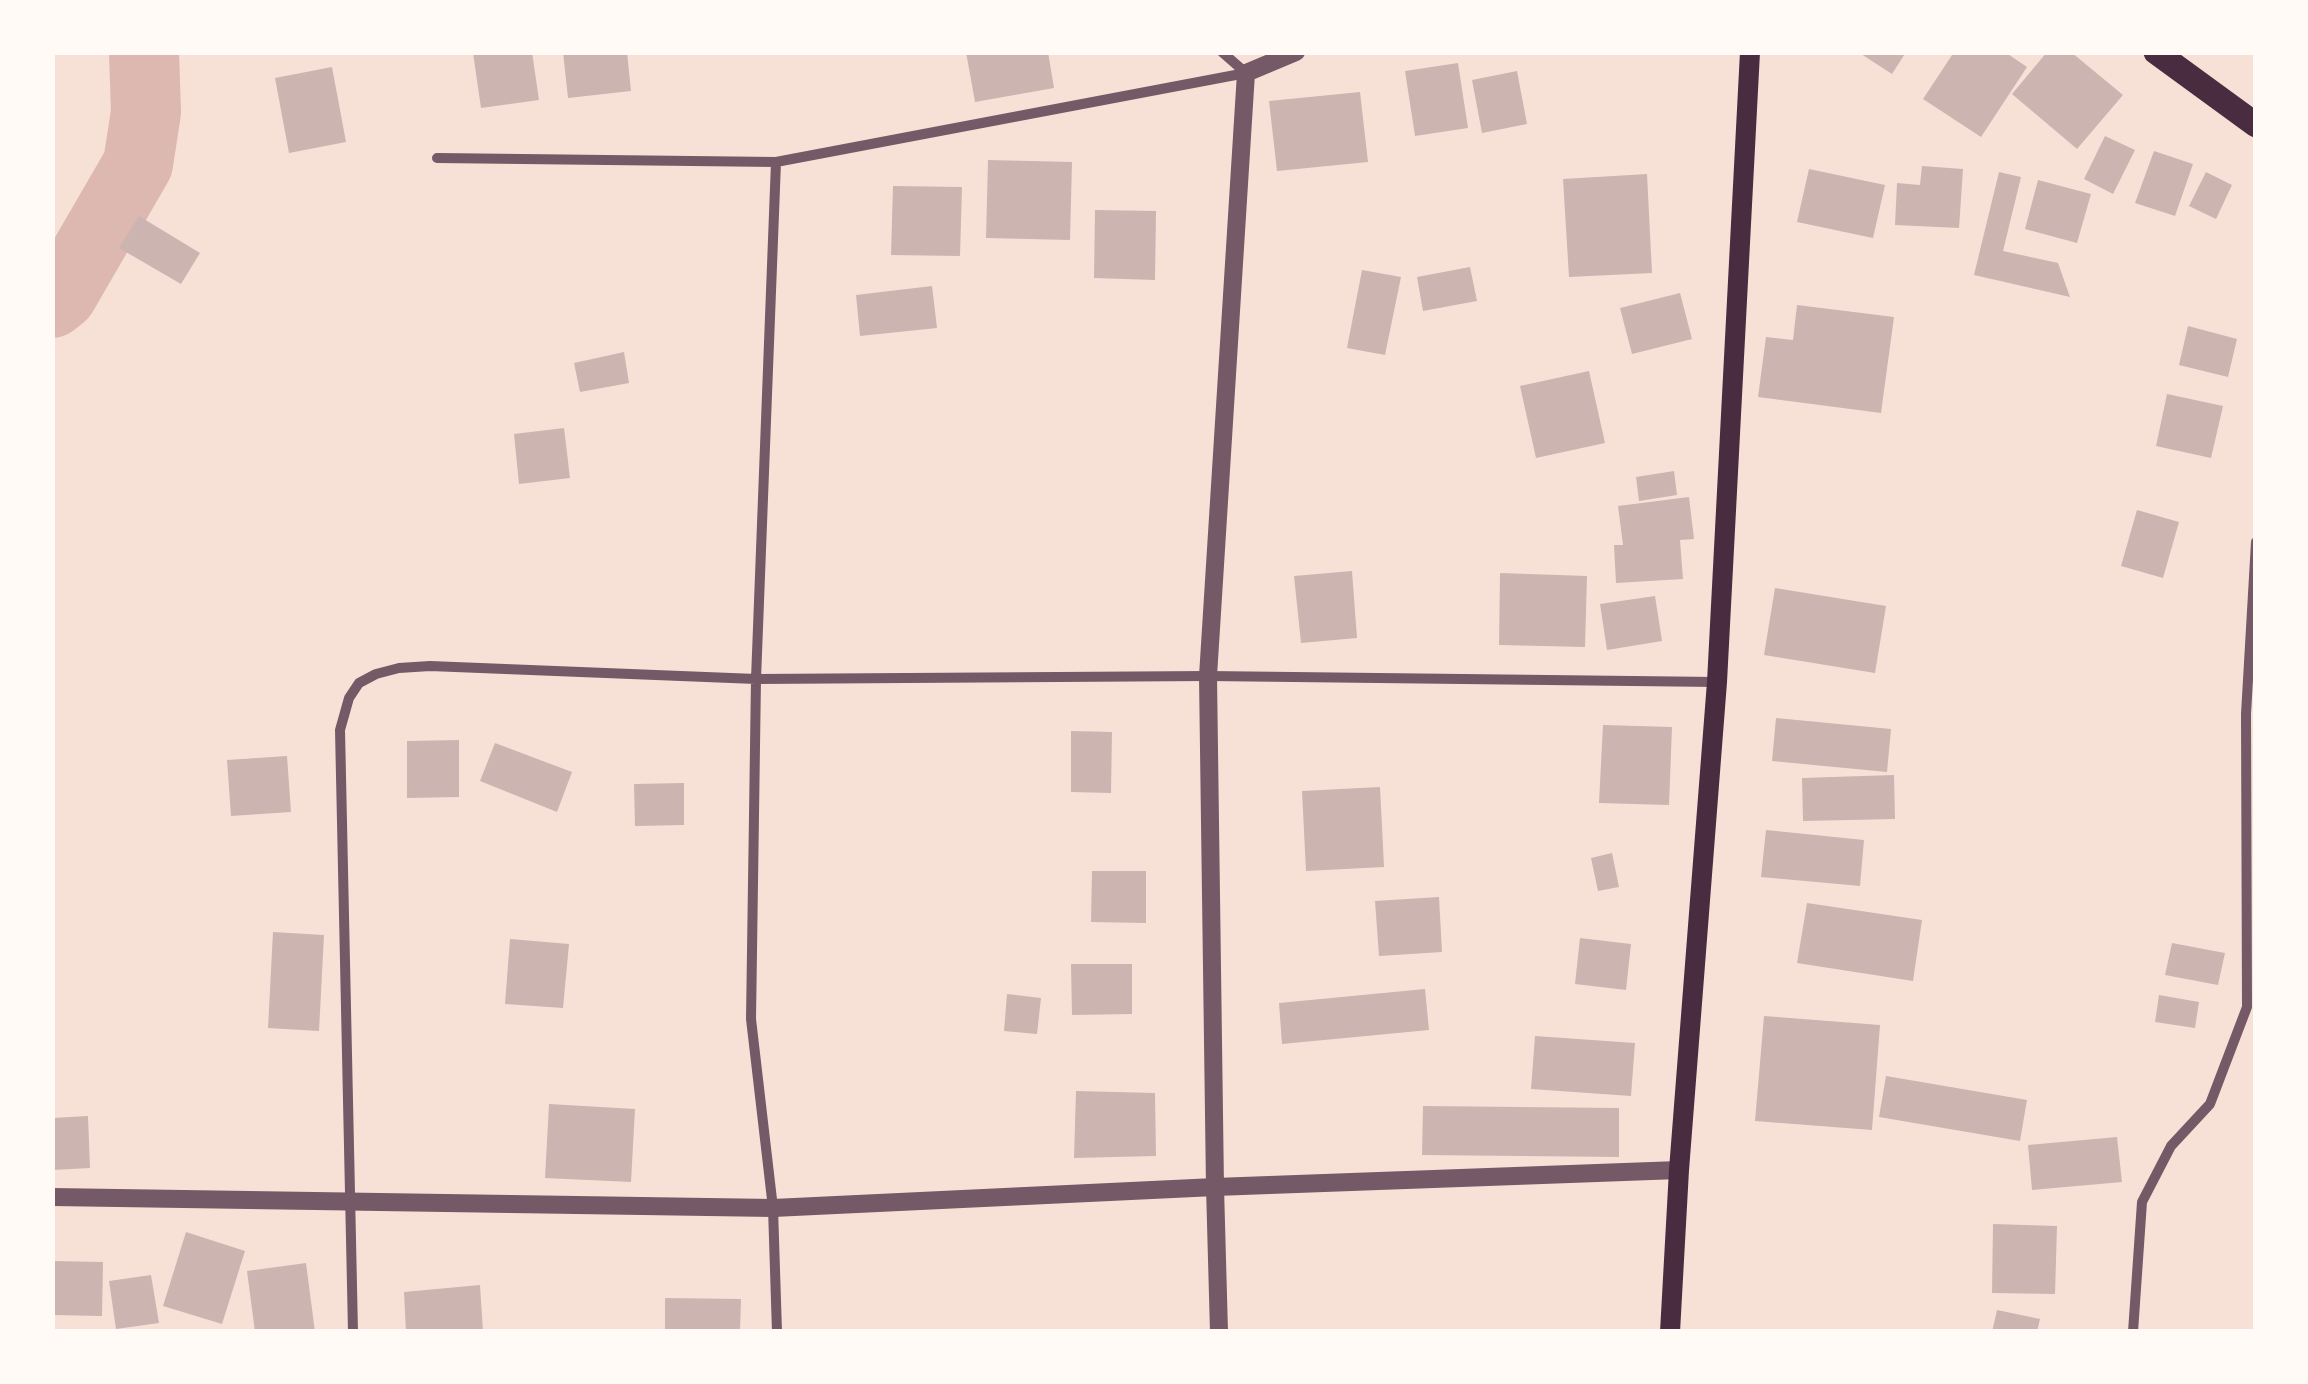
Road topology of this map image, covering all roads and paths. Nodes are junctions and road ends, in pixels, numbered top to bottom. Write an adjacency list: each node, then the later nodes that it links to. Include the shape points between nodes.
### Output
1 (1222, 52): 5 (street)
2 (1296, 52): 5 (street)
3 (1750, 52): 12 (main road)
4 (2156, 52): 6 (main road)
5 (1246, 73): 8 (street); 10 (street)
6 (2256, 125)
7 (437, 158): 8 (street)
8 (776, 162): 11 (street)
9 (2256, 542): 22 (street, via 2246,714 2247,1007 2210,1104 2171,1146 2142,1202)
10 (1208, 676): 11 (street); 12 (street); 14 (street)
11 (756, 678): 16 (street, via 430,666 399,668 359,683 340,730); 17 (street, via 751,1019)
12 (1716, 682): 13 (main road)
13 (1679, 1170): 14 (street); 21 (main road)
14 (1215, 1187): 17 (street); 20 (street)
15 (52, 1196): 16 (street)
16 (350, 1202): 17 (street); 18 (street)
17 (773, 1208): 19 (street)
18 (352, 1332)
19 (777, 1332)
20 (1220, 1332)
21 (1670, 1332)
22 (2133, 1332)

